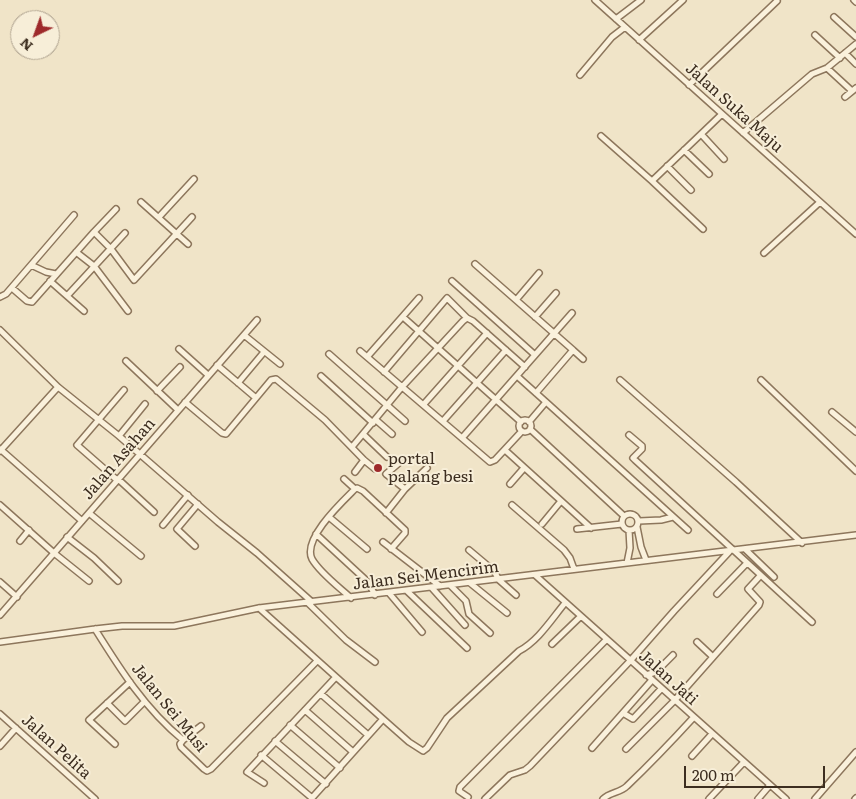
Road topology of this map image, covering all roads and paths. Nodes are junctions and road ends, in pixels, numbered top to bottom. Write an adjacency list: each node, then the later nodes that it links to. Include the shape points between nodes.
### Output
1 (595, 0): 6 (street, Jalan Suka Maju)
2 (641, 0): 6 (street)
3 (683, 0): 10 (street)
4 (777, 1): 17 (street)
5 (834, 17): 9 (street)
6 (616, 19): 7 (street, Jalan Suka Maju)
7 (625, 27): 10 (street, Jalan Suka Maju); 16 (street, via 612,37)
8 (815, 35): 13 (street)
9 (856, 37)
10 (639, 40): 17 (street, Jalan Suka Maju)
11 (856, 44): 12 (street)
12 (845, 53): 13 (street); 14 (street)
13 (840, 58): 15 (street)
14 (856, 64)
15 (828, 68): 18 (street); 21 (street, via 812,74)
16 (580, 75)
17 (689, 85): 20 (street, Jalan Suka Maju)
18 (854, 89): 19 (street)
19 (845, 96)
20 (722, 114): 21 (street, Jalan Suka Maju); 22 (street)
21 (743, 133): 32 (street, Jalan Suka Maju)
22 (701, 134): 24 (street); 25 (street)
23 (601, 136): 29 (street)
24 (684, 150): 26 (street); 27 (street)
25 (724, 159)
26 (667, 166): 29 (street); 30 (street)
27 (708, 174)
28 (194, 180): 35 (street)
29 (652, 181): 37 (street)
30 (691, 190)
31 (141, 202): 35 (street)
32 (820, 202): 41 (street, Jalan Suka Maju); 45 (street)
33 (116, 209): 38 (street)
34 (74, 215): 47 (street)
35 (159, 217): 40 (street)
36 (192, 217): 40 (street)
37 (703, 229)
38 (94, 232): 43 (street); 44 (street)
39 (125, 233): 43 (street)
40 (177, 234): 42 (street); 43 (street, via 134,280)
41 (856, 234)
42 (188, 244)
43 (111, 249): 48 (street)
44 (76, 252): 48 (street); 50 (street)
45 (764, 253)
46 (476, 264): 58 (street)
47 (31, 266): 50 (street); 53 (street)
48 (94, 266): 55 (street); 60 (street)
49 (539, 273): 58 (street)
50 (56, 274): 51 (street)
51 (50, 281): 53 (street, via 30,302); 55 (street)
52 (452, 281): 78 (street)
53 (12, 288): 56 (street)
54 (556, 293): 63 (street)
55 (67, 296): 59 (street)
56 (0, 298)
57 (419, 298): 62 (street)
58 (516, 300): 63 (street)
59 (84, 311)
60 (128, 311)
61 (572, 313): 70 (street)
62 (403, 317): 66 (street); 79 (street)
63 (535, 317): 70 (street)
64 (467, 318): 66 (street, via 446,298); 68 (street); 71 (street)
65 (257, 320): 69 (street, Jalan Asahan)
66 (418, 331): 71 (street); 87 (street)
67 (1, 332): 95 (street)
68 (487, 333): 73 (street); 84 (street)
69 (244, 334): 76 (street); 83 (street, Jalan Asahan)
70 (554, 334): 74 (street); 78 (street)
71 (438, 348): 84 (street); 96 (street)
72 (178, 349): 88 (street)
73 (506, 350): 85 (street); 94 (street)
74 (573, 350): 80 (street); 99 (street)
75 (360, 351): 79 (street)
76 (264, 352): 82 (street); 93 (street)
77 (328, 354): 106 (street)
78 (535, 355): 85 (street)
79 (367, 357): 87 (street)
80 (583, 359)
81 (126, 361): 98 (street)
82 (280, 364)
83 (217, 365): 88 (street, Jalan Asahan); 93 (street)
84 (457, 366): 94 (street); 105 (street)
85 (525, 367): 90 (street)
86 (180, 368): 98 (street)
87 (384, 372): 96 (street)
88 (208, 376): 102 (street, Jalan Asahan)
89 (321, 376): 111 (street)
90 (517, 376): 99 (street); 101 (street)
91 (620, 380): 166 (street)
92 (761, 380): 133 (street)
93 (238, 383): 100 (street)
94 (476, 383): 101 (street); 110 (street)
95 (58, 387): 109 (street); 124 (street)
96 (402, 387): 105 (street); 106 (street)
97 (124, 390): 109 (street)
98 (157, 391): 107 (street)
99 (536, 392): 103 (street)
100 (256, 398): 102 (street, via 224,434); 123 (street, via 271,380 276,379)
101 (496, 400): 113 (street); 122 (street)
102 (185, 402): 107 (street, Jalan Asahan)
103 (546, 402): 114 (street); 150 (street)
104 (145, 404): 121 (street)
105 (424, 404): 110 (street)
106 (388, 405): 111 (street); 112 (street)
107 (178, 410): 126 (street, Jalan Asahan)
108 (832, 412): 117 (street)
109 (99, 420): 121 (street); 136 (street, via 78,446)
110 (443, 420): 122 (street)
111 (374, 422): 118 (street); 119 (street)
112 (406, 422)
113 (520, 422): 114 (street); 116 (street)
114 (529, 422): 115 (street)
115 (530, 429): 116 (street); 148 (street)
116 (522, 431): 125 (street)
117 (856, 432)
118 (363, 434): 123 (street); 127 (street)
119 (392, 434)
120 (629, 435): 174 (street, via 642,446 633,458)
121 (119, 436): 126 (street)
122 (462, 438): 125 (street, via 490,462)
123 (352, 447): 128 (street)
124 (0, 450): 151 (street)
125 (505, 450): 131 (street)
126 (140, 454): 136 (street, Jalan Asahan); 140 (street)
127 (387, 457)
128 (364, 460): 132 (street); 134 (street)
129 (400, 463): 139 (street, via 386,474)
130 (427, 468): 139 (street)
131 (524, 468): 137 (street); 141 (street)
132 (375, 469)
133 (856, 471)
134 (355, 472)
135 (344, 479): 138 (street)
136 (118, 480): 145 (street); 146 (street, Jalan Asahan)
137 (510, 484)
138 (355, 489): 147 (street, via 362,491); 149 (street)
139 (405, 490): 147 (street)
140 (188, 495): 142 (street); 155 (street)
141 (561, 501): 152 (street); 156 (street)
142 (198, 504): 167 (street, via 177,529); 199 (street, via 257,552)
143 (0, 505): 157 (street)
144 (512, 505): 180 (street, via 564,550)
145 (154, 512)
146 (89, 513): 151 (street, Jalan Asahan); 176 (street)
147 (386, 513): 171 (street, via 406,532)
148 (624, 516): 153 (street); 154 (street, via 632,513 637,516)
149 (329, 517): 161 (street); 170 (street)
150 (673, 517): 154 (street); 160 (street)
151 (82, 521): 163 (street, Jalan Asahan)
152 (542, 524)
153 (622, 524): 156 (street); 159 (street)
154 (638, 524): 159 (street); 168 (street)
155 (163, 525)
156 (591, 528): 158 (street)
157 (29, 530): 164 (street); 175 (street)
158 (577, 530)
159 (629, 530): 169 (street)
160 (688, 530)
161 (316, 534): 195 (street, via 368,582); 198 (street, via 310,547 312,558)
162 (856, 535): 166 (street, Jalan Sei Mencirim)
163 (67, 537): 175 (street, Jalan Asahan); 186 (street)
164 (20, 541)
165 (382, 542): 171 (street)
166 (802, 543): 173 (street, Jalan Sei Mencirim)
167 (195, 546)
168 (641, 547): 169 (street); 177 (street)
169 (630, 548): 178 (street)
170 (367, 549)
171 (391, 549): 190 (street)
172 (470, 550): 184 (street, via 494,572)
173 (746, 550): 174 (street, Jalan Sei Mencirim); 183 (street)
174 (732, 551): 177 (street, Jalan Sei Mencirim); 179 (street); 218 (street)
175 (54, 552): 185 (street); 197 (street, Jalan Asahan)
176 (141, 556)
177 (646, 560): 178 (street, Jalan Sei Mencirim)
178 (627, 563): 180 (street, Jalan Sei Mencirim)
179 (746, 563): 182 (street); 194 (street)
180 (574, 568): 181 (street, Jalan Sei Mencirim)
181 (534, 575): 184 (street, Jalan Sei Mencirim); 200 (street, Jalan Jati)
182 (760, 576): 205 (street); 216 (street, via 748,589 760,602 759,605)
183 (774, 577)
184 (498, 580): 188 (street, Jalan Sei Mencirim); 196 (street)
185 (89, 581)
186 (118, 581)
187 (0, 582): 197 (street)
188 (470, 583): 189 (street, Jalan Sei Mencirim); 202 (street)
189 (450, 585): 190 (street, Jalan Sei Mencirim); 209 (street, via 466,601 468,613)
190 (440, 586): 191 (street, Jalan Sei Mencirim)
191 (432, 588): 192 (street, Jalan Sei Mencirim); 206 (street)
192 (407, 591): 193 (street, Jalan Sei Mencirim); 214 (street)
193 (389, 593): 195 (street, Jalan Sei Mencirim); 208 (street)
194 (717, 594)
195 (376, 595): 198 (street, Jalan Sei Mencirim)
196 (516, 595)
197 (17, 597): 203 (street, Jalan Asahan)
198 (351, 598): 199 (street, Jalan Sei Mencirim)
199 (310, 602): 201 (street, Jalan Sei Mencirim); 219 (street, via 346,640)
200 (565, 603): 204 (street, Jalan Jati); 233 (street, via 527,647 447,718 425,750 417,748)
201 (259, 608): 207 (street, Jalan Sei Mencirim, via 174,626); 217 (street)
202 (507, 613)
203 (0, 615)
204 (580, 617): 210 (street, Jalan Jati); 213 (street)
205 (812, 622)
206 (465, 625)
207 (95, 629): 211 (street, Jalan Sei Mencirim); 223 (street, Jalan Sei Musi)
208 (422, 632)
209 (490, 633)
210 (606, 640): 218 (street, Jalan Jati); 254 (street, via 460,787 459,791)
211 (0, 642)
212 (697, 642): 216 (street)
213 (552, 644)
214 (467, 648)
215 (673, 655): 220 (street, via 656,672)
216 (713, 657): 226 (street)
217 (316, 661): 221 (street); 239 (street, Jalan Sei Musi, via 210,770 204,769 182,747)
218 (630, 661): 220 (street, Jalan Jati); 256 (street, via 530,766 510,775)
219 (375, 662)
220 (646, 675): 222 (street, Jalan Jati)
221 (335, 678): 225 (street); 233 (street)
222 (652, 680): 224 (street, Jalan Jati); 230 (street)
223 (130, 682): 227 (street, Jalan Sei Musi); 228 (street)
224 (661, 688): 226 (street, Jalan Jati); 230 (street, via 633,719)
225 (321, 694): 229 (street); 238 (street)
226 (675, 700): 232 (street, Jalan Jati); 244 (street)
227 (144, 702): 228 (street, via 125,721); 239 (street, Jalan Sei Musi)
228 (107, 703): 241 (street, via 89,720)
229 (305, 710): 234 (street); 245 (street)
230 (623, 713): 243 (street)
231 (0, 714): 236 (street, Jalan Pelita)
232 (694, 717): 237 (street, Jalan Jati); 257 (street, via 626,787)
233 (382, 719): 238 (street)
234 (290, 725): 240 (street); 250 (street)
235 (201, 726): 239 (street)
236 (16, 728): 242 (street); 255 (street, Jalan Pelita)
237 (712, 734): 248 (street); 249 (street, Jalan Jati)
238 (368, 736): 245 (street)
239 (182, 740)
240 (276, 741): 247 (street); 252 (street)
241 (114, 744)
242 (0, 746)
243 (592, 748)
244 (626, 749)
245 (353, 752): 250 (street)
246 (856, 752): 261 (street)
247 (261, 755): 251 (street, via 247,772); 252 (street, via 310,797 314,797)
248 (692, 756)
249 (744, 762): 253 (street, Jalan Jati); 258 (street)
250 (340, 768): 252 (street)
251 (264, 783)
252 (326, 784)
253 (770, 785): 259 (street); 260 (street, Jalan Jati)
254 (468, 797)
255 (95, 799)
256 (485, 799)
257 (603, 799)
258 (709, 799)
259 (758, 799)
260 (785, 799)
261 (815, 799)

